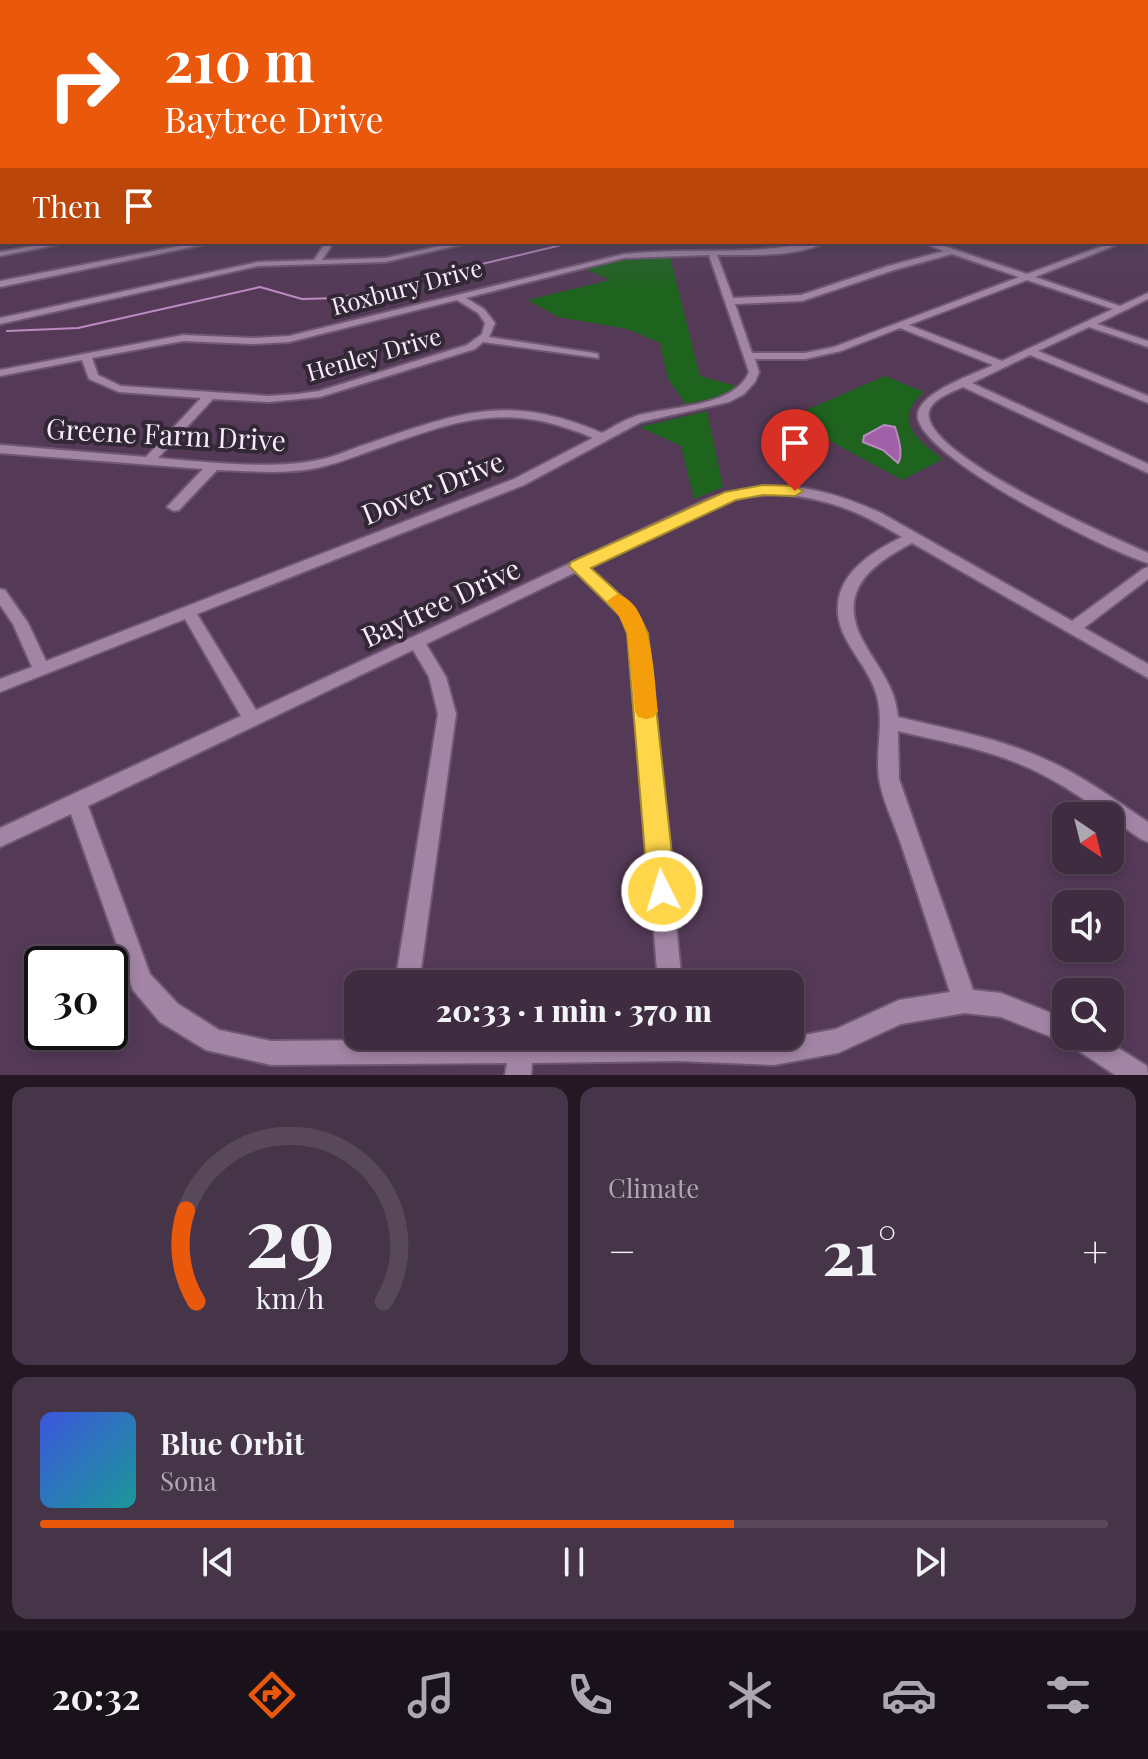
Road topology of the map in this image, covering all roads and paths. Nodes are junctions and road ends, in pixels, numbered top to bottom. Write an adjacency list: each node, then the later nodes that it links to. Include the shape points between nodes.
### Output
1 (56, 244): 10 (street)
2 (202, 244): 13 (street)
3 (329, 244): 11 (street)
4 (453, 244): 11 (street, via 385,260)
5 (813, 244): 8 (street, Roxbury Drive, via 776,251)
6 (929, 244): 9 (street)
7 (1115, 244): 12 (street)
8 (712, 252): 14 (street, Roxbury Drive, via 624,256); 16 (street)
9 (950, 252): 12 (street); 16 (street, via 802,298)
10 (0, 254)
11 (317, 261): 18 (street, via 249,265)
12 (1028, 279): 17 (street); 20 (street)
13 (0, 284)
14 (456, 296): 21 (street, Henley Drive, via 487,316 488,329); 24 (street, Roxbury Drive, via 289,339 183,338)
15 (1148, 296): 17 (street)
16 (730, 301): 26 (street)
17 (1121, 309): 19 (street)
18 (0, 321)
19 (1089, 324): 22 (street); 23 (street)
20 (900, 325): 26 (street, via 821,354); 27 (street)
21 (481, 339): 25 (street); 30 (street, Henley Drive, via 453,354 320,394 269,399)
22 (1148, 344)
23 (1031, 352): 27 (street); 31 (street)
24 (86, 356): 28 (street, Roxbury Drive); 30 (street, Henley Drive, via 93,377 103,384)
25 (594, 356)
26 (750, 356): 32 (street, Dover Drive, via 754,372 740,392 708,405 637,419)
27 (1003, 365): 29 (street)
28 (0, 373)
29 (963, 383): 36 (street); 39 (street, via 929,402 923,412 931,435 994,481)
30 (209, 396): 34 (street)
31 (1148, 400)
32 (603, 438): 35 (street, Greene Farm Drive, via 552,416 507,411 463,415 311,466); 43 (street, Dover Drive, via 519,482)
33 (0, 449): 34 (street, Greene Farm Drive)
34 (150, 460): 35 (street, Greene Farm Drive)
35 (214, 465): 37 (street)
36 (1148, 469)
37 (174, 507)
38 (912, 537): 40 (street, Baytree Drive, via 863,509 826,496 763,490 715,501); 44 (street, Baytree Drive); 50 (street, via 863,567 845,599 845,619 881,683)
39 (1148, 559)
40 (578, 566): 45 (street, Baytree Drive); 55 (street, via 628,613 640,644)
41 (1148, 572): 44 (street)
42 (0, 594): 46 (street)
43 (188, 612): 46 (street, Dover Drive); 49 (street)
44 (1073, 629): 47 (street, Baytree Drive)
45 (417, 644): 49 (street, Baytree Drive); 54 (street, via 438,674 447,714)
46 (42, 670): 48 (street, Dover Drive)
47 (1148, 672)
48 (0, 686)
49 (252, 719): 51 (street, Baytree Drive)
50 (890, 722): 52 (street, via 1038,763); 56 (street, via 889,779)
51 (77, 802): 53 (street, Baytree Drive); 58 (street, via 141,982 169,1013 215,1041 271,1053)
52 (1148, 833)
53 (0, 838)
54 (409, 970)
55 (669, 970)
56 (965, 1001): 57 (street, via 1001,1005); 59 (street, via 899,1012 838,1041)
57 (1052, 1025)
58 (344, 1047)
59 (804, 1047)
60 (443, 1050): 65 (street)
61 (619, 1050): 65 (street)
62 (745, 1050): 63 (street)
63 (790, 1050)
64 (1099, 1050): 66 (street)
65 (520, 1062)
66 (1138, 1075)

